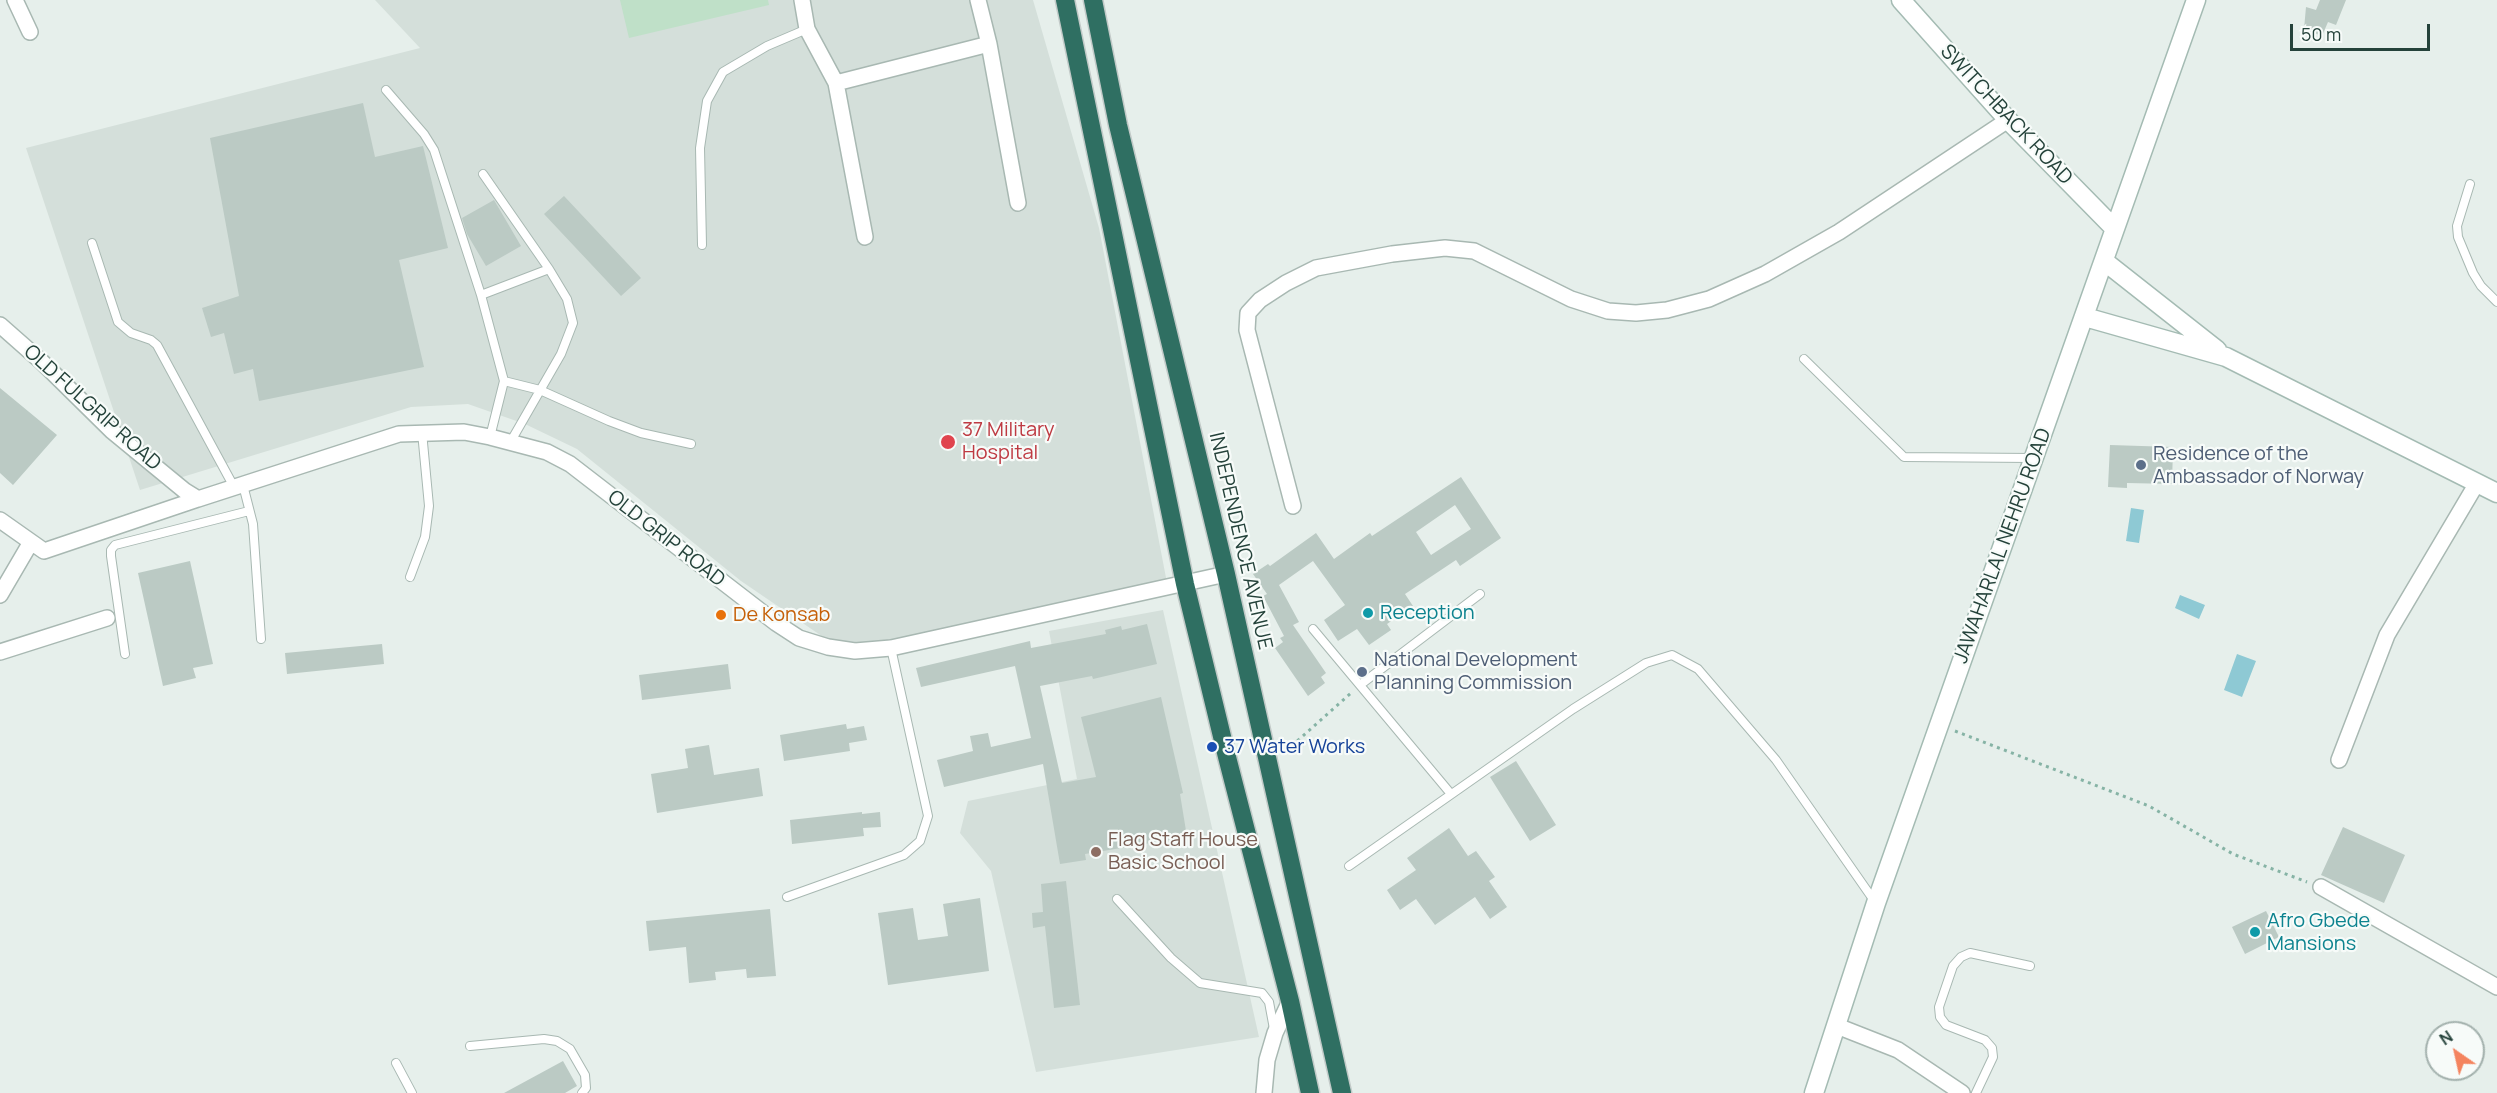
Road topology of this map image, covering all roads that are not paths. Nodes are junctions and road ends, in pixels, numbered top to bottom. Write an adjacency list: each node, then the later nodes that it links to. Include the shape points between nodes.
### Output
1 (15, 0): 9 (street)
2 (802, 0): 8 (street)
3 (978, 0): 10 (street)
4 (1065, 0): 46 (highway)
5 (1093, 0): 44 (highway, INDEPENDENCE AVENUE, via 1118,125)
6 (1901, 0): 13 (street, SWITCHBACK ROAD)
7 (2196, 0): 17 (street, JAWAHARLAL NEHRU ROAD)
8 (807, 29): 11 (street); 20 (lane, via 767,46 723,72 707,101 700,148)
9 (30, 33)
10 (988, 44): 11 (street); 16 (street)
11 (836, 83): 18 (street)
12 (386, 90): 23 (lane, via 434,150)
13 (2008, 120): 17 (street, SWITCHBACK ROAD); 40 (street, via 1839,232 1765,274 1709,299 1667,310 1608,311 1571,299 1474,250 1445,248 1392,254 1316,268 1286,283 1248,313 1247,330)
14 (483, 174): 22 (lane)
15 (2470, 184): 24 (lane, via 2457,226 2458,237 2473,273)
16 (1018, 203)
17 (2114, 228): 21 (street, JAWAHARLAL NEHRU ROAD)
18 (865, 237)
19 (92, 243): 37 (lane, via 118,322 131,333 158,345)
20 (702, 245)
21 (2104, 261): 25 (street, JAWAHARLAL NEHRU ROAD); 27 (street)
22 (549, 269): 23 (lane); 30 (lane, via 567,299 573,323)
23 (481, 295): 29 (lane)
24 (2497, 302)
25 (2085, 317): 27 (street); 35 (street, JAWAHARLAL NEHRU ROAD)
26 (0, 325): 39 (street, OLD FULGRIP ROAD, via 112,431)
27 (2226, 357): 36 (street)
28 (1804, 359): 35 (lane, via 1904,457)
29 (504, 381): 30 (lane); 32 (lane)
30 (540, 390): 33 (lane); 34 (lane, via 641,433)
31 (422, 432): 32 (street, OLD GRIP ROAD); 37 (street, OLD GRIP ROAD, via 399,434); 45 (lane, via 429,506 425,537)
32 (490, 436): 33 (street, OLD GRIP ROAD)
33 (511, 441): 52 (street, OLD GRIP ROAD, via 547,452 570,465 799,638 855,651)
34 (691, 444)
35 (2034, 458): 62 (street, JAWAHARLAL NEHRU ROAD)
36 (2476, 483): 38 (street); 56 (street, via 2387,635)
37 (239, 486): 39 (street, OLD GRIP ROAD); 41 (lane)
38 (2497, 493)
39 (191, 495): 43 (street, OLD GRIP ROAD, via 44,551)
40 (1293, 506)
41 (249, 511): 51 (lane); 54 (lane, via 115,545 111,556)
42 (0, 520): 43 (street)
43 (31, 542): 48 (street)
44 (1226, 574): 46 (street, OLD GRIP ROAD); 74 (highway, INDEPENDENCE AVENUE)
45 (410, 577)
46 (1185, 584): 52 (street, OLD GRIP ROAD); 65 (highway)
47 (1480, 594): 55 (lane)
48 (0, 595)
49 (107, 618): 53 (street)
50 (1313, 629): 55 (lane)
51 (261, 639)
52 (891, 648): 60 (lane, via 928,816 920,841 904,855)
53 (0, 652)
54 (125, 654)
55 (1360, 685): 57 (lane)
56 (2339, 760)
57 (1451, 794): 58 (lane); 62 (lane, via 1646,663 1672,655 1698,669 1761,742)
58 (1349, 866)
59 (2321, 887): 64 (street)
60 (788, 897)
61 (1117, 899): 67 (lane, via 1171,958 1200,983 1262,993 1269,1002)
62 (1876, 903): 66 (street, JAWAHARLAL NEHRU ROAD)
63 (2030, 966): 77 (lane, via 1970,953 1953,966 1939,1007 1940,1017 1946,1025 1985,1040 1992,1048 1993,1057)
64 (2497, 987)
65 (1290, 1001): 67 (street); 73 (highway)
66 (1837, 1026): 75 (street, JAWAHARLAL NEHRU ROAD); 76 (street, via 1898,1050)
67 (1275, 1033): 72 (street)
68 (470, 1046): 71 (lane, via 557,1041 570,1049 585,1075 586,1088)
69 (396, 1063): 70 (lane)
70 (412, 1093)
71 (582, 1093)
72 (1264, 1093)
73 (1310, 1093)
74 (1342, 1093)
75 (1814, 1093)
76 (1962, 1093)
77 (1976, 1093)

